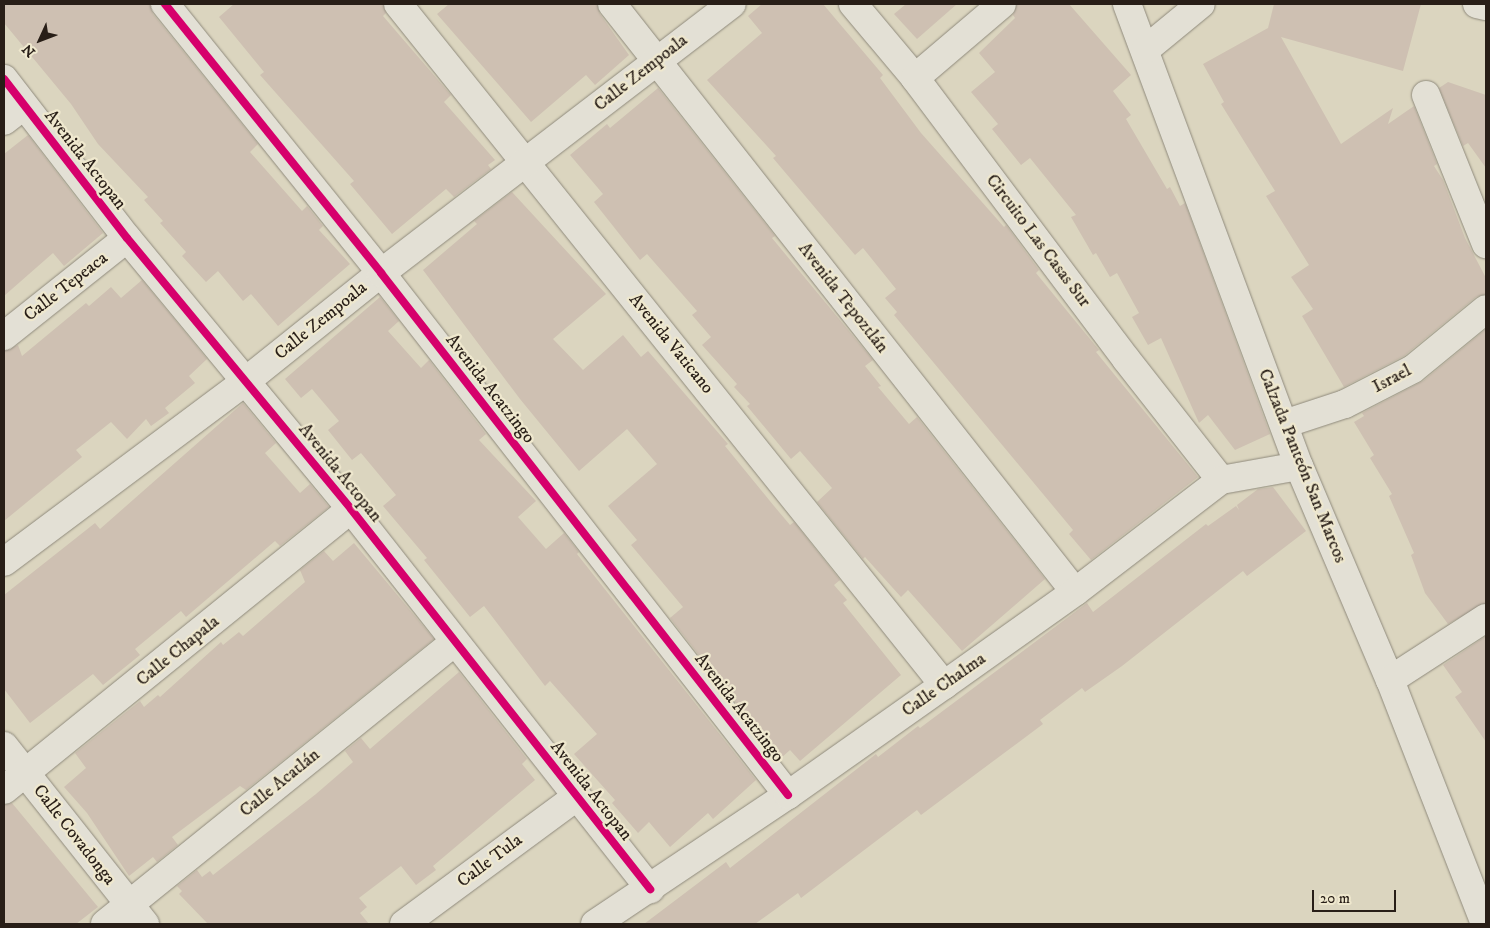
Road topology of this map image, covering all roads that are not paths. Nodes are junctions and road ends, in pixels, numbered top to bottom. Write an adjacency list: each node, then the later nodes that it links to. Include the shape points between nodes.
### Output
1 (164, 4): 20 (street, Avenida Acatzingo)
2 (398, 4): 17 (street, Avenida Vaticano)
3 (612, 4): 12 (street, Avenida Tepoztlán)
4 (732, 4): 12 (street, Calle Zempoala)
5 (853, 4): 13 (street, Circuito Las Casas Sur)
6 (1002, 4): 13 (street)
7 (1127, 4): 11 (street, Calzada Panteón San Marcos)
8 (1201, 4): 11 (street)
9 (1477, 4): 10 (street)
10 (1486, 6)
11 (1145, 50): 24 (street, Calzada Panteón San Marcos)
12 (656, 60): 17 (street, Calle Zempoala); 29 (street, Avenida Tepoztlán)
13 (915, 78): 26 (street, Circuito Las Casas Sur)
14 (4, 79): 16 (street, Avenida Actopan)
15 (1426, 95): 19 (street)
16 (14, 114): 18 (street, Avenida Actopan)
17 (526, 162): 20 (street, Calle Zempoala); 33 (street, Avenida Vaticano)
18 (127, 238): 22 (street, Calle Tepeaca); 23 (street, Avenida Actopan)
19 (1486, 244)
20 (381, 273): 23 (street, Calle Zempoala); 37 (street, Avenida Acatzingo)
21 (1486, 310): 24 (street, Israel, via 1413,369 1345,404)
22 (4, 336)
23 (246, 381): 27 (street, Avenida Actopan); 28 (street, Calle Zempoala)
24 (1284, 424): 25 (street, Calzada Panteón San Marcos)
25 (1299, 466): 26 (street, Calle Chalma); 32 (street, Calzada Panteón San Marcos)
26 (1221, 480): 29 (street, Calle Chalma)
27 (351, 510): 31 (street, Avenida Actopan); 35 (street, Calle Chapala)
28 (4, 562)
29 (1075, 592): 33 (street, Calle Chalma)
30 (1486, 618): 32 (street)
31 (455, 642): 38 (street, Avenida Actopan); 40 (street, Calle Acatlán)
32 (1390, 680): 41 (street, Calzada Panteón San Marcos)
33 (944, 685): 37 (street, Calle Chalma)
34 (4, 746): 35 (street, Calle Covadonga)
35 (26, 775): 36 (street, Calle Chapala); 40 (street, Calle Covadonga)
36 (4, 790)
37 (788, 795): 39 (street, Calle Chalma)
38 (576, 797): 39 (street, Avenida Actopan); 43 (street, Calle Tula)
39 (650, 889): 44 (street, Calle Chalma)
40 (137, 914): 42 (street, Calle Acatlán)
41 (1484, 914)
42 (105, 924)
43 (404, 924)
44 (595, 924)

